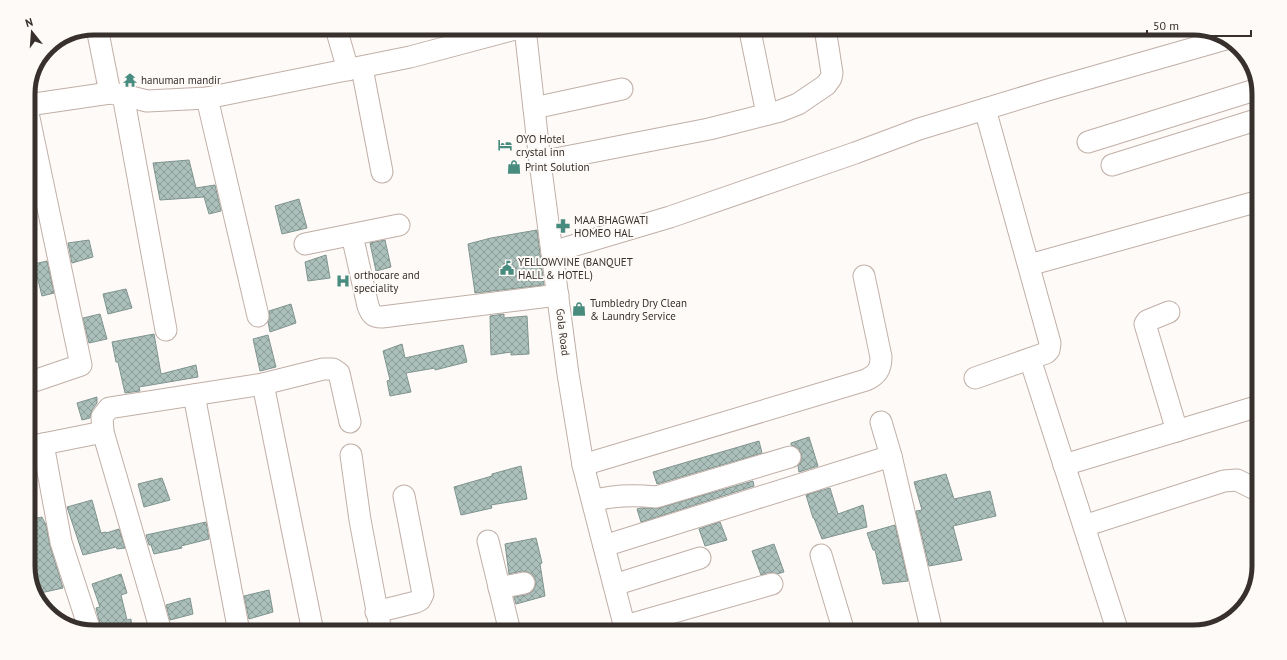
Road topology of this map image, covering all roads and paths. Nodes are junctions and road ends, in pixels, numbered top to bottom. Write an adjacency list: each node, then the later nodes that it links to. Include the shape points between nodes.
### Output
1 (99, 35): 11 (street)
2 (339, 35): 8 (street)
3 (493, 35): 8 (street)
4 (527, 35): 14 (street, Gola Road)
5 (826, 35): 16 (street, via 832,73 829,82 798,104)
6 (750, 36): 16 (street)
7 (1218, 40): 15 (street)
8 (355, 69): 12 (street); 22 (street)
9 (622, 90): 14 (street)
10 (1252, 91): 18 (street)
11 (116, 94): 12 (street, via 147,101); 13 (street); 33 (street)
12 (207, 98): 32 (street)
13 (35, 104)
14 (542, 106): 20 (street, Gola Road)
15 (985, 109): 27 (street, via 919,129 670,217); 28 (street)
16 (767, 114): 20 (street)
17 (1252, 120): 21 (street)
18 (1088, 142)
19 (35, 146): 36 (street, via 81,366)
20 (540, 162): 27 (street, Gola Road)
21 (1112, 165)
22 (382, 172)
23 (1252, 203): 28 (street)
24 (399, 225): 25 (street)
25 (352, 235): 26 (street); 30 (street, via 368,306 372,315 376,317)
26 (305, 244)
27 (552, 252): 30 (street, Gola Road)
28 (1029, 265): 34 (street, via 1050,343 1046,353)
29 (864, 276): 48 (street, via 881,357 878,372 872,377)
30 (558, 295): 48 (street, Gola Road)
31 (1169, 312): 42 (street, via 1144,324)
32 (258, 316)
33 (166, 330)
34 (1030, 359): 35 (street); 49 (street)
35 (975, 378)
36 (35, 381)
37 (263, 384): 38 (street); 40 (street, via 323,369 333,369 339,373); 66 (street)
38 (194, 395): 43 (street, via 109,408 102,417); 65 (street)
39 (1252, 408): 42 (street)
40 (350, 422)
41 (881, 422): 46 (street)
42 (1177, 430): 49 (street)
43 (103, 432): 44 (street); 64 (street)
44 (36, 445): 63 (street, via 61,542)
45 (351, 455): 62 (street)
46 (891, 456): 55 (street); 72 (street)
47 (790, 457): 52 (street, via 656,497 606,497)
48 (583, 465): 52 (street, Gola Road)
49 (1064, 465): 53 (street)
50 (1252, 488): 53 (street, via 1237,480 1224,481)
51 (404, 496): 62 (street, via 423,594 416,602)
52 (593, 501): 55 (street, Gola Road)
53 (1084, 526): 73 (street)
54 (488, 541): 61 (street)
55 (604, 546): 60 (street, Gola Road)
56 (821, 555): 71 (street)
57 (700, 558): 60 (street)
58 (524, 583): 61 (street)
59 (772, 584): 70 (street)
60 (614, 585): 69 (street, Gola Road)
61 (499, 588): 68 (street)
62 (376, 612): 67 (street)
63 (86, 624)
64 (159, 625)
65 (238, 625)
66 (312, 625)
67 (379, 625)
68 (508, 625)
69 (625, 625)
70 (639, 625)
71 (842, 625)
72 (930, 625)
73 (1116, 625)

